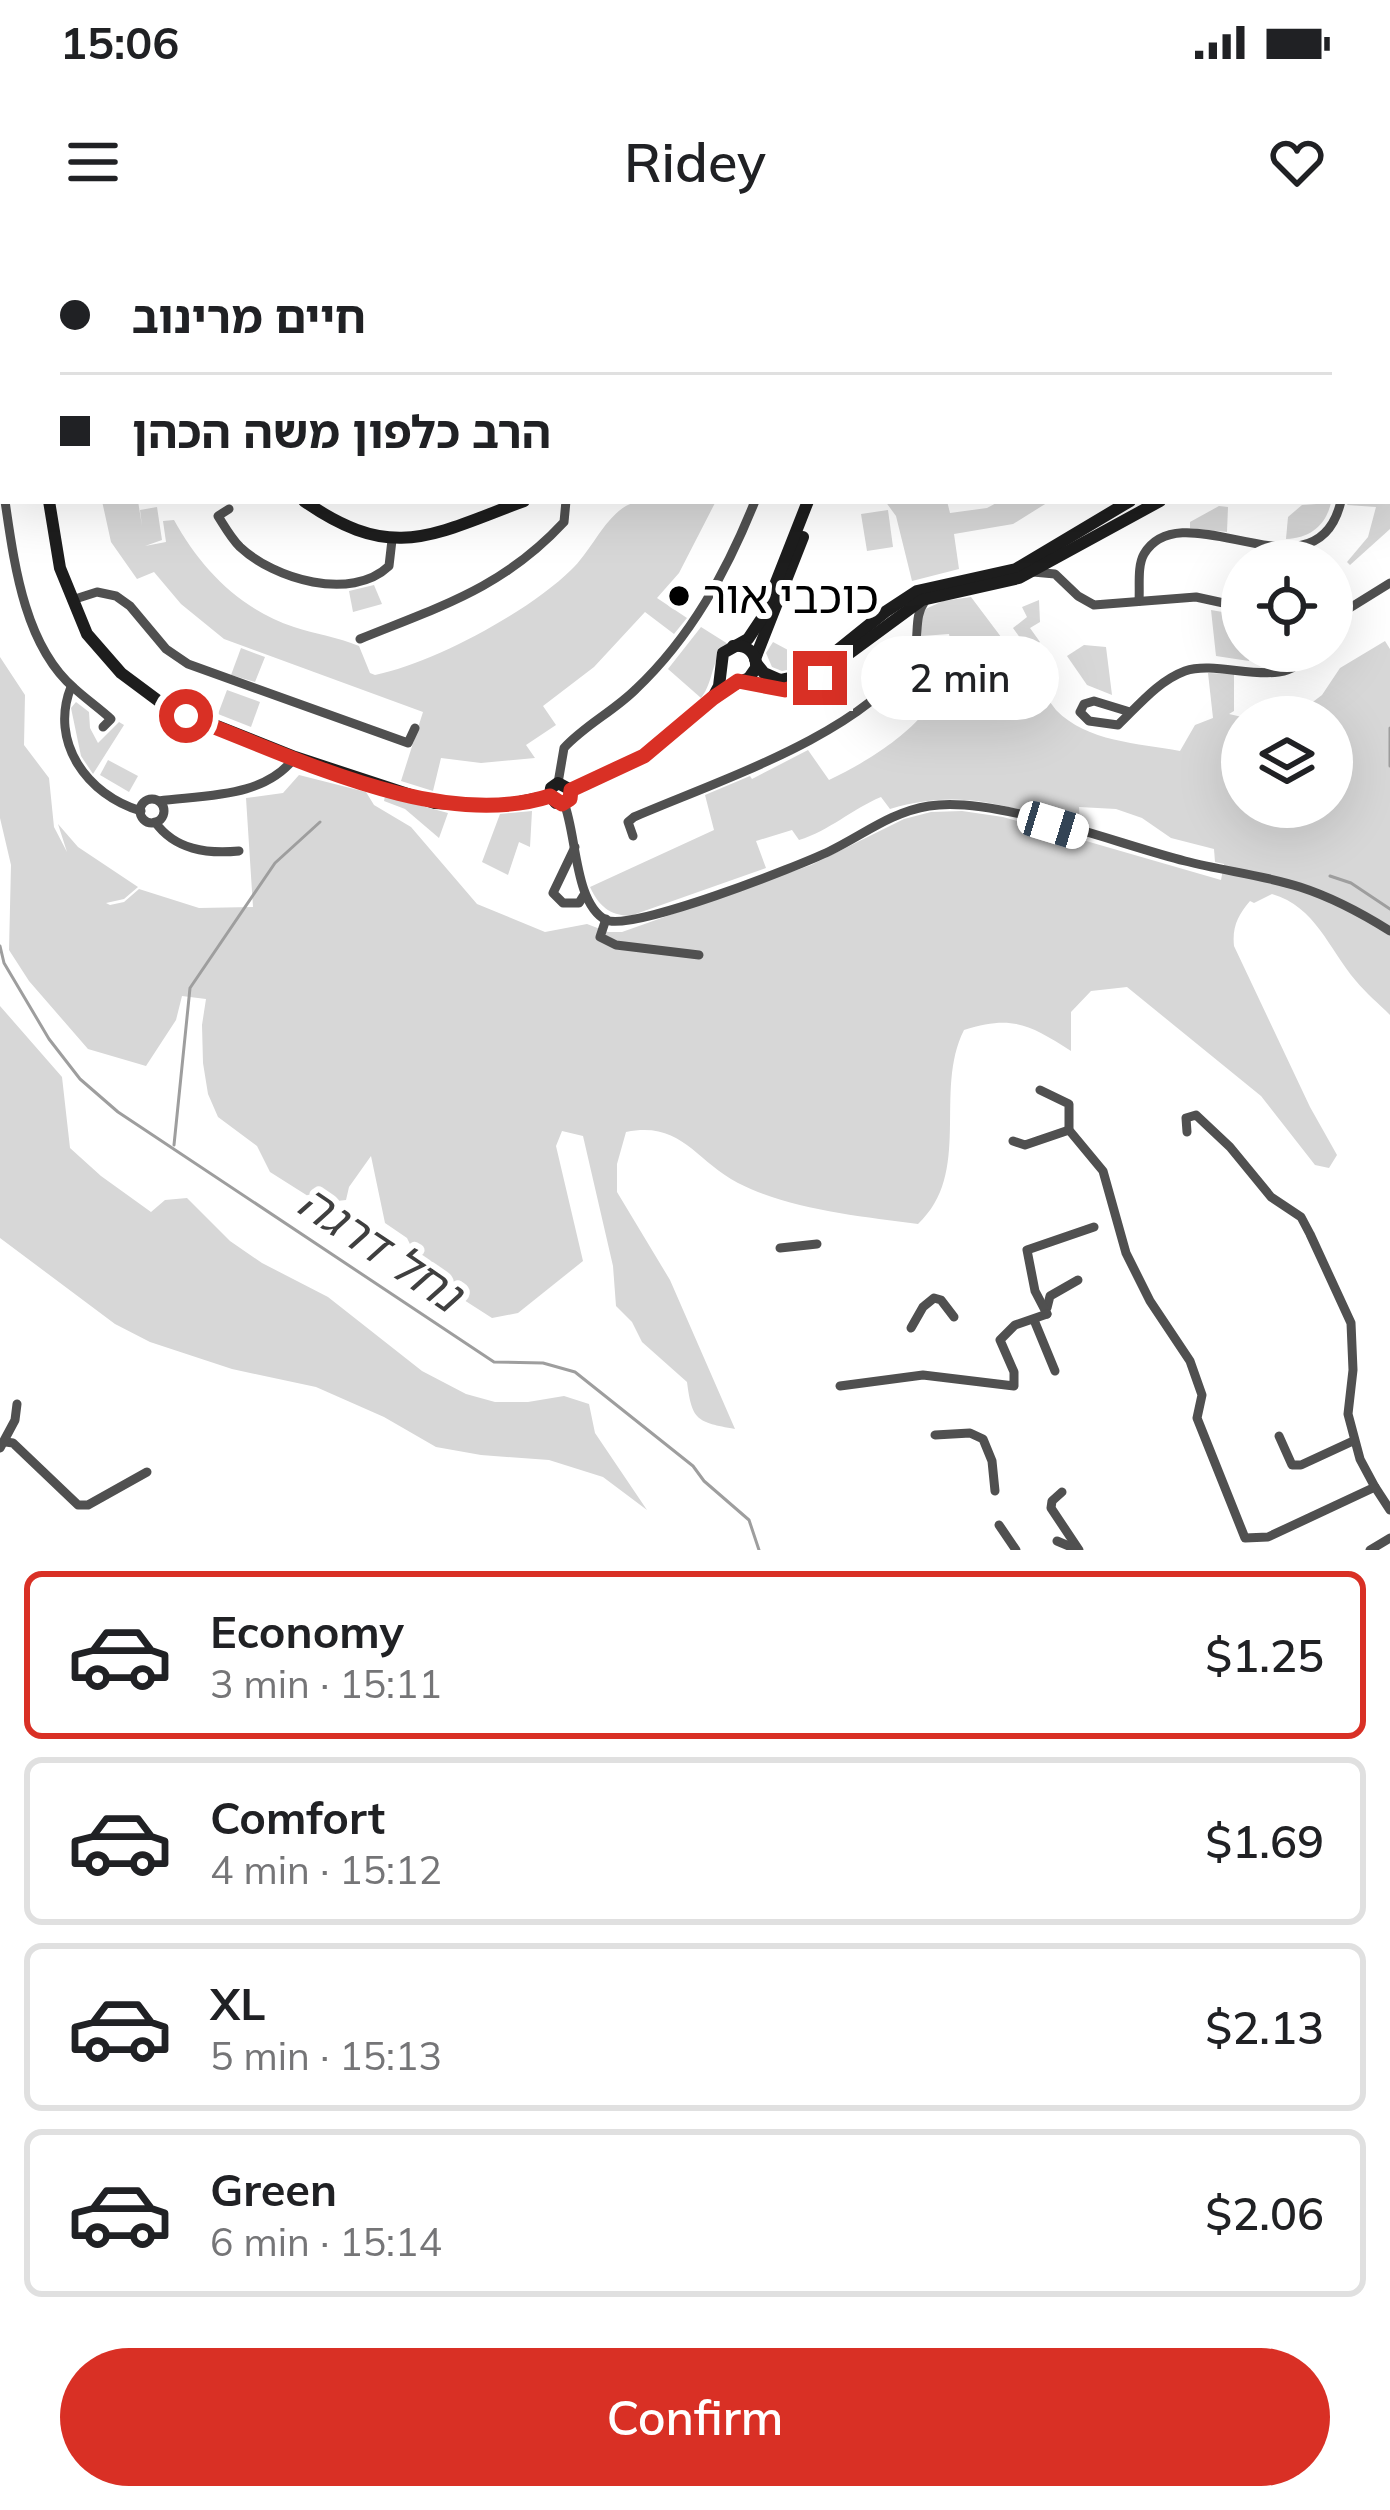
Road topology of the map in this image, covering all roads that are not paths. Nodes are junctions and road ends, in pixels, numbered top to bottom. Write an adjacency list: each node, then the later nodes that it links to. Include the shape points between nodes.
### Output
1 (5, 504): 31 (street, via 28,616)
2 (49, 504): 19 (street)
3 (309, 504): 13 (street, via 356,531)
4 (516, 504): 13 (street)
5 (566, 504): 25 (street, via 565,522 499,579)
6 (753, 504): 37 (street, via 693,622 652,674 564,748)
7 (807, 504): 26 (street, via 767,609 748,639)
8 (817, 504): 27 (street)
9 (1142, 504): 27 (street, via 1016,569 917,591 808,674 780,680)
10 (1143, 504): 14 (street)
11 (1339, 504): 20 (street, via 1324,534 1300,547 1186,534 1159,541 1141,562)
12 (229, 509): 13 (street, via 218,516 238,546 303,580 373,577 389,566)
13 (392, 540)
14 (1070, 550): 15 (street); 16 (street, via 1060,568)
15 (1033, 572): 16 (street); 18 (street)
16 (1066, 583): 20 (street, via 1094,605)
17 (1390, 583): 22 (street)
18 (928, 597): 23 (street); 24 (street, via 918,612)
19 (72, 600): 35 (street, via 97,592 121,598 166,649 203,670 408,743); 36 (street, via 100,652 151,697)
20 (1139, 601): 21 (street)
21 (1221, 602)
22 (1353, 606)
23 (897, 615): 24 (street); 30 (street, via 812,683 785,690)
24 (919, 633): 41 (street, via 907,666 862,710 634,817)
25 (360, 639)
26 (733, 646): 27 (street); 28 (street)
27 (756, 661): 30 (street)
28 (720, 665): 30 (street); 32 (street)
29 (1221, 668): 33 (street, via 1167,680)
30 (742, 681): 32 (street)
31 (71, 687): 34 (street, via 111,719); 39 (street, via 64,723 76,764 106,796)
32 (713, 698): 37 (street, via 644,756)
33 (1130, 712): 33 (street, via 1094,701 1080,712 1114,727)
34 (103, 727)
35 (415, 728)
36 (295, 757): 37 (street, via 447,805 498,806); 38 (street, via 274,780 248,789)
37 (561, 793): 42 (street)
38 (159, 802): 39 (street, via 149,800); 40 (street, via 164,812)
39 (141, 811): 40 (street)
40 (155, 823): 43 (street, via 197,851)
41 (633, 836)
42 (575, 847): 44 (street); 44 (street, via 553,893 571,904)
43 (238, 851)
44 (584, 895): 45 (street)
45 (605, 920): 46 (street, via 632,921 717,895 892,817 940,804 1020,815 1300,887); 47 (street, via 601,937 616,945)
46 (1390, 931)
47 (699, 955)
48 (1040, 1090): 49 (street, via 1069,1104)
49 (1070, 1130): 51 (street, via 1025,1145); 68 (street, via 1103,1171 1126,1253 1190,1361 1202,1395 1197,1418 1245,1538 1268,1537)
50 (1187, 1132): 65 (street, via 1186,1118 1196,1115 1271,1197 1301,1217 1351,1323)
51 (1013, 1141)
52 (1094, 1227): 56 (street, via 1027,1250)
53 (818, 1244): 54 (street)
54 (780, 1248)
55 (1078, 1280): 56 (street, via 1050,1296)
56 (1047, 1314): 58 (street)
57 (954, 1317): 59 (street, via 934,1298)
58 (1034, 1320): 60 (street); 61 (street, via 1000,1340 1014,1386 923,1375)
59 (911, 1328)
60 (1055, 1371)
61 (839, 1386)
62 (16, 1405): 66 (street)
63 (935, 1435): 69 (street, via 983,1439)
64 (1279, 1436): 65 (street, via 1292,1465)
65 (1353, 1441): 68 (street)
66 (3, 1445): 67 (street, via 14,1443 78,1505)
67 (147, 1472)
68 (1375, 1487): 71 (street)
69 (995, 1491)
70 (1062, 1492): 76 (street, via 1051,1508)
71 (1390, 1510)
72 (999, 1525): 75 (street)
73 (1390, 1538): 77 (street)
74 (1057, 1541): 76 (street)
75 (1016, 1550)
76 (1078, 1550)
77 (1370, 1550)

